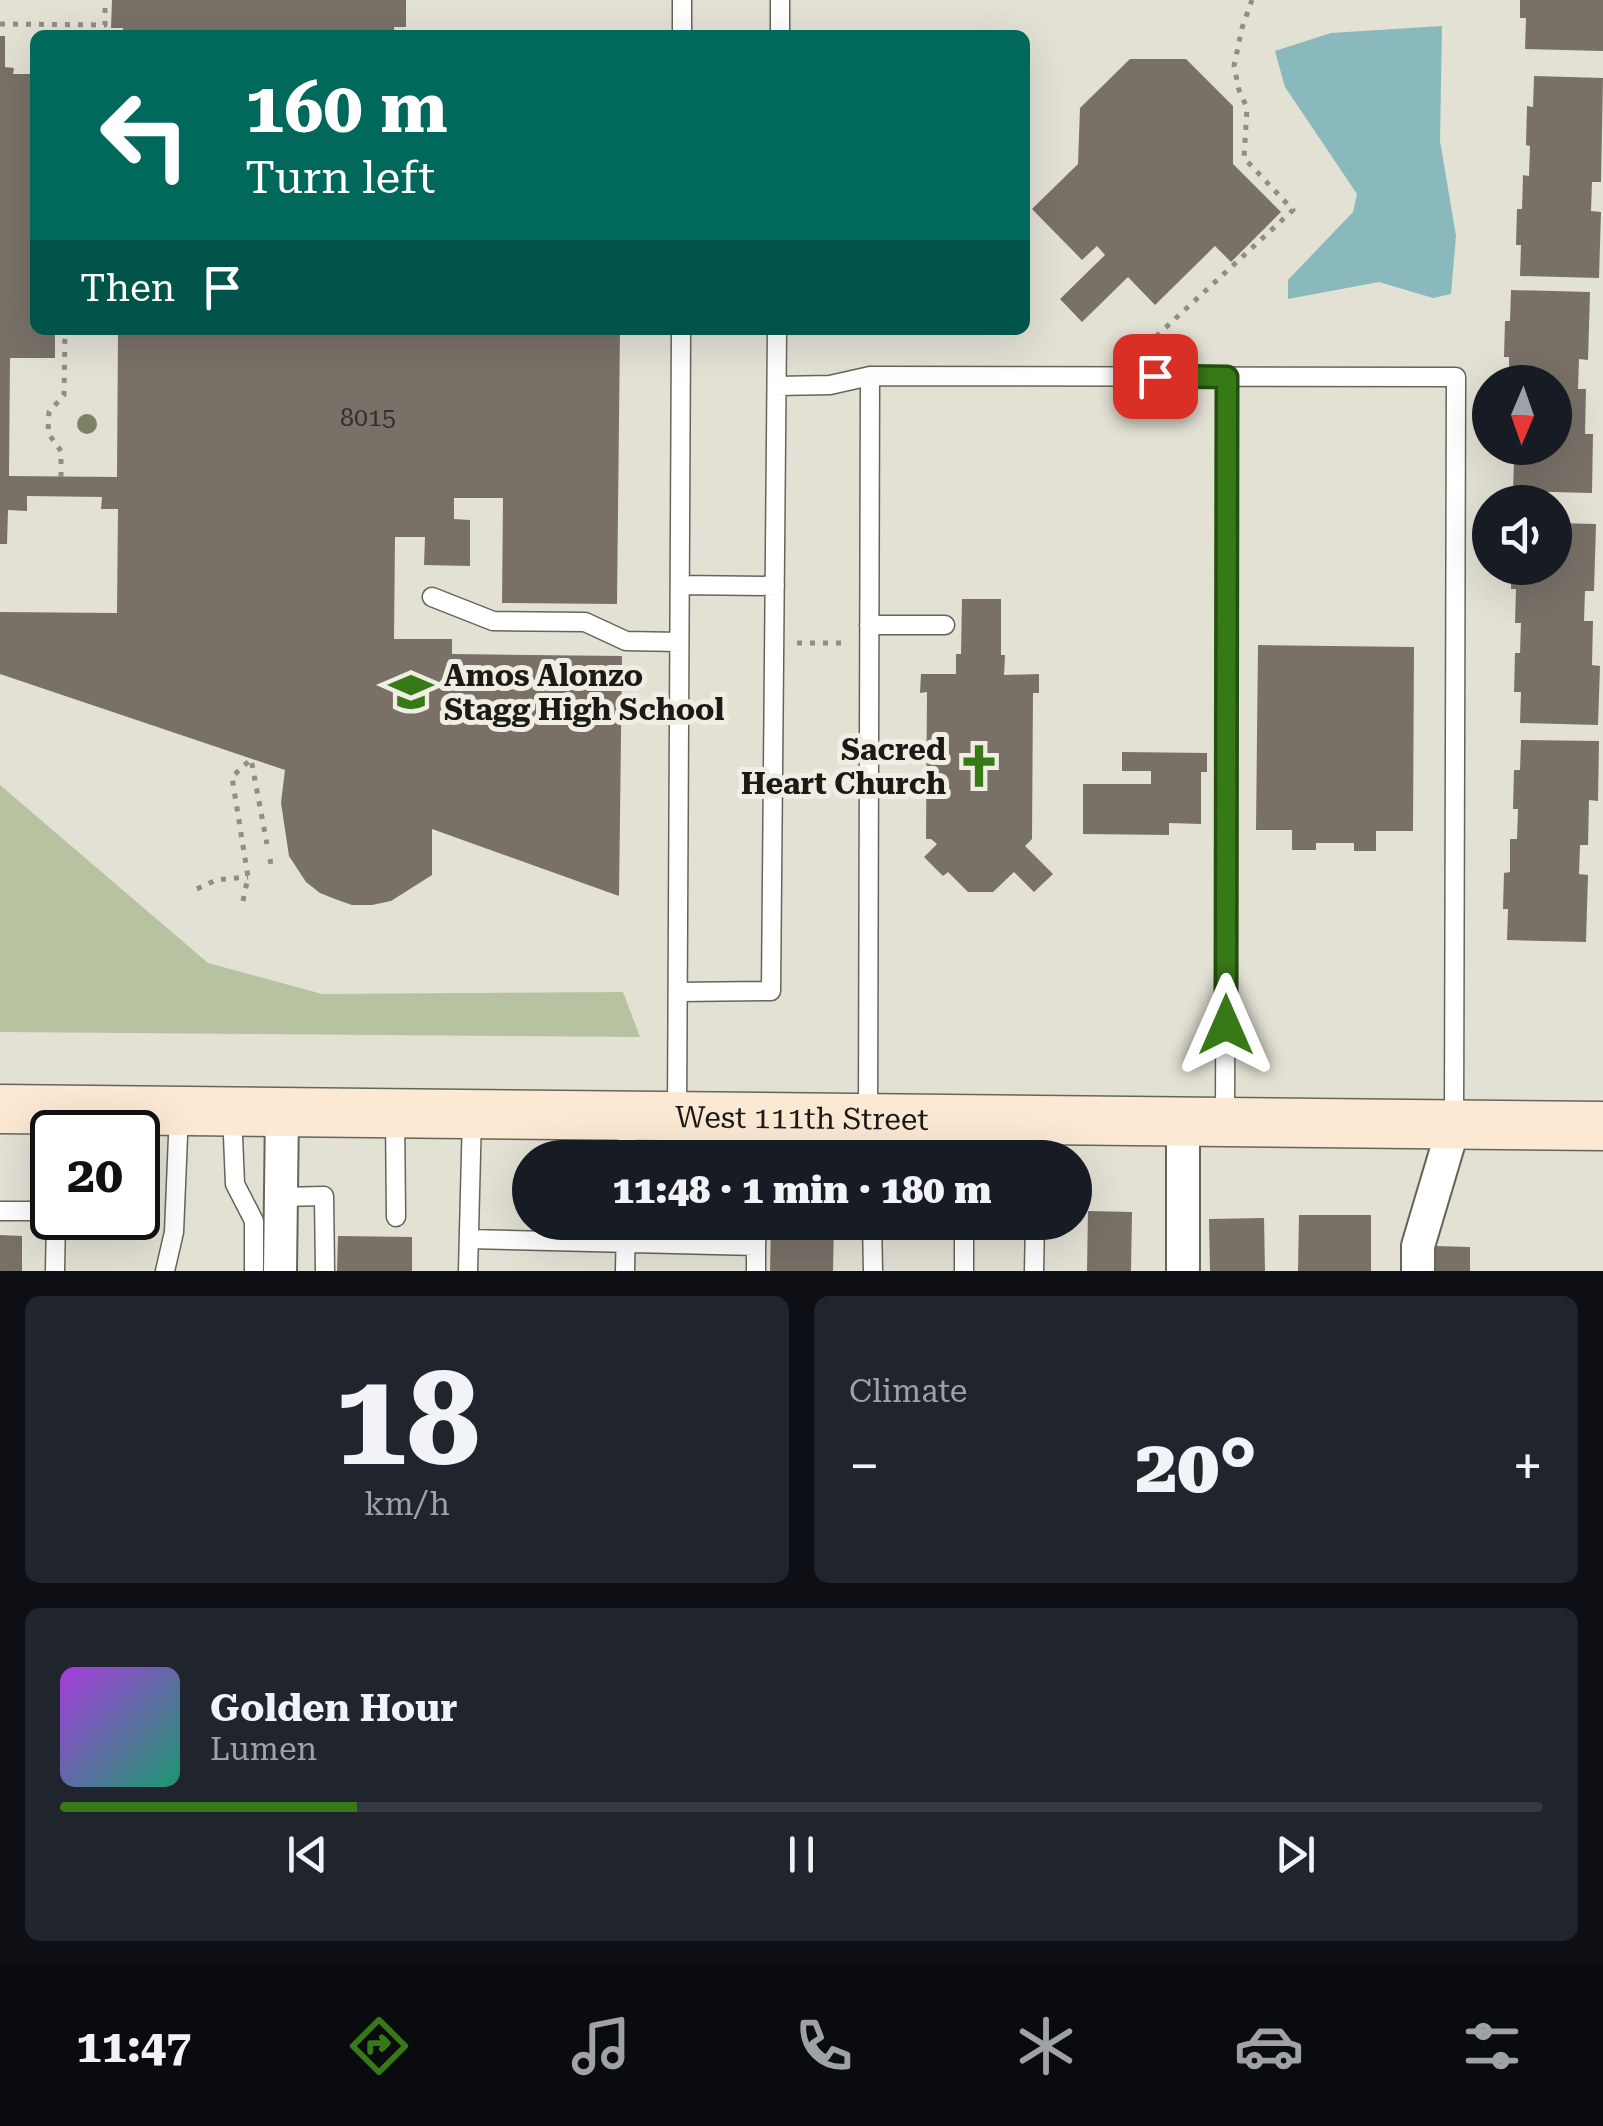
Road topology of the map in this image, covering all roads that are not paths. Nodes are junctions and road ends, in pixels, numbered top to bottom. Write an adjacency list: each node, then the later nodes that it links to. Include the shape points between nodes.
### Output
1 (682, 0): 3 (lane)
2 (780, 0): 4 (lane)
3 (682, 30)
4 (780, 30)
5 (681, 335): 10 (lane)
6 (777, 335): 9 (lane)
7 (870, 376): 8 (lane); 9 (lane); 14 (lane)
8 (1227, 377): 26 (lane, via 1226,625); 27 (lane, via 1456,377)
9 (777, 386): 11 (lane)
10 (680, 586): 11 (lane); 15 (lane)
11 (775, 586): 16 (lane, via 771,991)
12 (432, 597): 15 (lane, via 493,621 585,622 626,640)
13 (945, 625): 14 (lane)
14 (869, 634): 25 (lane)
15 (680, 642): 16 (lane)
16 (678, 992): 29 (lane)
17 (0, 1109): 21 (main road, West 111th Street)
18 (178, 1111): 19 (main road, West 111th Street); 22 (main road, West 111th Street); 48 (lane, via 174,1232)
19 (232, 1112): 20 (main road, West 111th Street); 49 (lane, via 235,1184 254,1220)
20 (282, 1112): 23 (main road, West 111th Street); 33 (street)
21 (30, 1113)
22 (160, 1113)
23 (395, 1114): 24 (main road, West 111th Street); 36 (lane)
24 (472, 1114): 30 (main road, West 111th Street); 37 (lane)
25 (868, 1118): 29 (main road, West 111th Street); 31 (main road, West 111th Street)
26 (1204, 1122): 27 (main road, West 111th Street); 32 (main road, West 111th Street); 58 (street)
27 (1454, 1125): 28 (main road, West 111th Street); 59 (street, via 1418,1246)
28 (1603, 1126)
29 (726, 1133): 30 (main road, West 111th Street)
30 (628, 1137)
31 (963, 1139): 32 (main road, West 111th Street)
32 (1036, 1139)
33 (281, 1197): 50 (street); 51 (lane, via 324,1196)
34 (0, 1211): 35 (lane)
35 (30, 1213)
36 (396, 1217)
37 (469, 1239): 44 (lane); 52 (lane)
38 (54, 1240): 47 (lane)
39 (716, 1240): 45 (lane)
40 (756, 1240): 46 (lane)
41 (872, 1240): 55 (lane)
42 (964, 1240): 56 (lane)
43 (1035, 1240): 57 (lane)
44 (626, 1243): 45 (lane); 53 (lane)
45 (716, 1245): 46 (lane)
46 (756, 1246): 54 (lane)
47 (55, 1271)
48 (165, 1271)
49 (254, 1271)
50 (280, 1271)
51 (325, 1271)
52 (468, 1271)
53 (625, 1271)
54 (756, 1271)
55 (873, 1271)
56 (964, 1271)
57 (1034, 1271)
58 (1183, 1271)
59 (1418, 1271)

